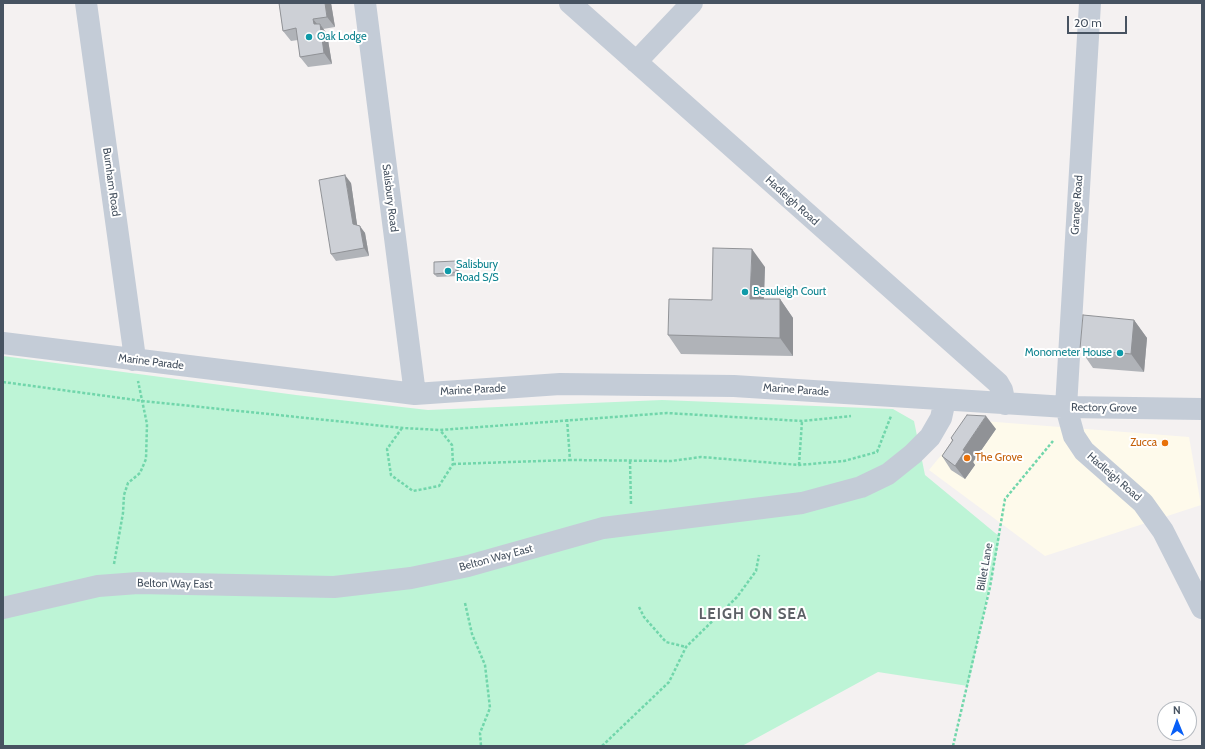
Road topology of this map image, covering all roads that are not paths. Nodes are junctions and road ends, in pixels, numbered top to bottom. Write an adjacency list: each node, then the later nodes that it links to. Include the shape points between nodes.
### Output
1 (86, 3): 8 (street, Burnham Road, via 134,351)
2 (365, 3): 9 (street, Salisbury Road)
3 (570, 3): 6 (street, Hadleigh Road)
4 (692, 3): 6 (street)
5 (1090, 3): 12 (street, Grange Road)
6 (636, 62): 11 (street, Hadleigh Road, via 998,383)
7 (3, 343): 8 (street, Marine Parade)
8 (133, 360): 9 (street, Marine Parade)
9 (415, 394): 10 (street, Marine Parade, via 560,384 734,386)
10 (945, 400): 11 (street, Marine Parade); 14 (street, Belton Way East, via 941,418 930,437 888,474 861,487 802,503 603,528 468,566 411,578 334,587 138,583 98,586)
11 (1005, 404): 12 (street, Rectory Grove)
12 (1066, 407): 13 (street, Rectory Grove); 15 (street, Hadleigh Road, via 1074,436 1084,452 1143,502 1163,531)
13 (1202, 409)
14 (3, 608)
15 (1202, 608)

